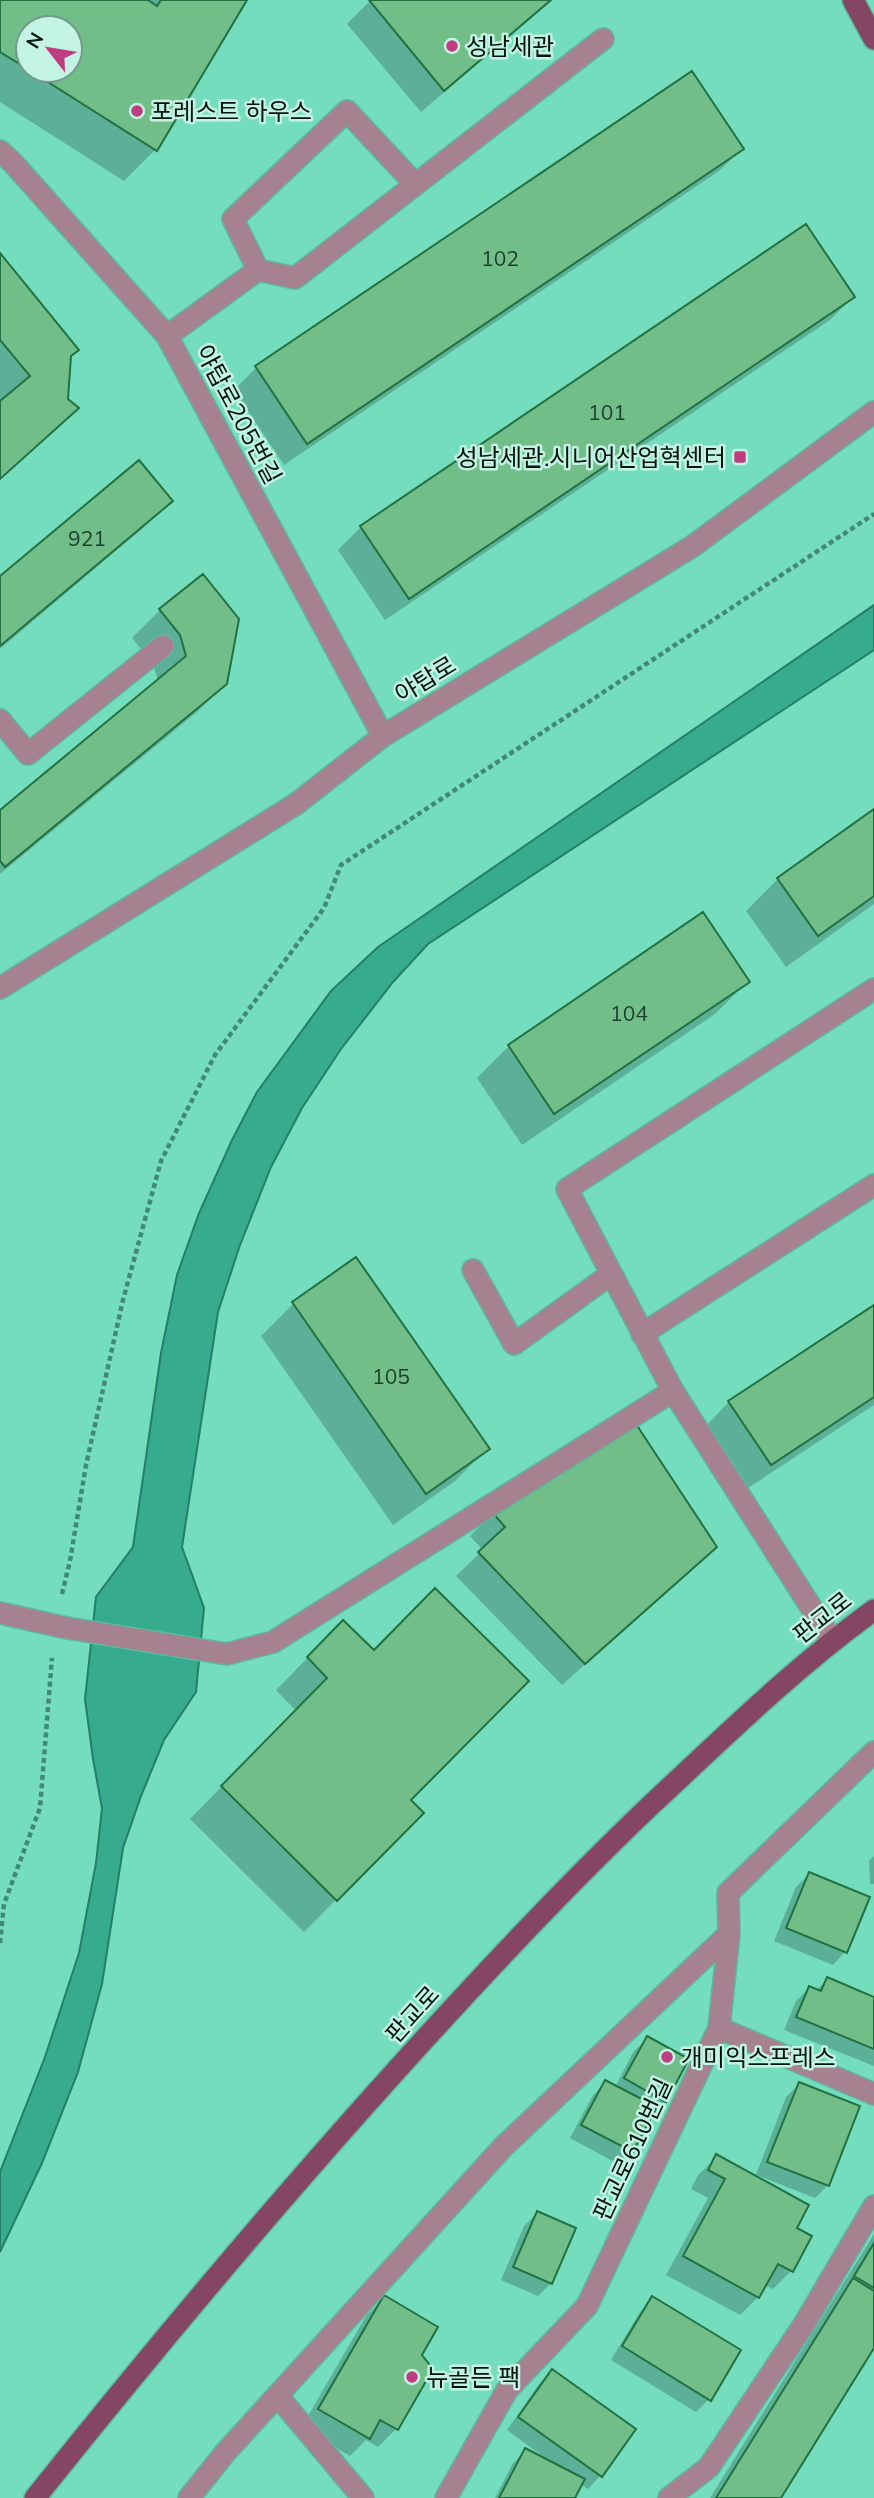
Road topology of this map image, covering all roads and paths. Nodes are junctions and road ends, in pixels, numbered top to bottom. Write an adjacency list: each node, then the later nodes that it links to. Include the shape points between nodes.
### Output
1 (853, 0): 3 (main road)
2 (603, 39): 5 (street)
3 (874, 39)
4 (0, 151): 7 (street, 야탑로205번길)
5 (415, 184): 6 (street, via 295,278); 6 (street, via 348,111 233,219)
6 (258, 270): 7 (street)
7 (167, 336): 12 (street, 야탑로205번길)
8 (874, 412): 12 (street, 야탑로, via 693,546)
9 (874, 514): 22 (path, via 341,866 324,908 215,1055 161,1161 123,1300 86,1465)
10 (163, 646): 11 (street, via 28,754)
11 (0, 720)
12 (383, 736): 13 (street, 야탑로, via 296,804)
13 (0, 988)
14 (874, 989): 17 (street, via 566,1189)
15 (874, 1185): 18 (street)
16 (473, 1270): 17 (street, via 514,1343)
17 (611, 1274): 18 (street)
18 (642, 1334): 19 (street)
19 (673, 1391): 22 (street, via 273,1642 227,1654); 23 (street)
20 (874, 1610): 23 (main road, 판교로)
21 (0, 1613): 22 (street)
22 (60, 1627): 26 (path, via 40,1808 4,1903)
23 (832, 1640): 31 (main road, 판교로, via 600,1854 466,1992 277,2205)
24 (874, 1752): 25 (street, 판교로610번길, via 728,1893)
25 (729, 1934): 27 (street, 판교로610번길); 30 (street, via 503,2147)
26 (0, 1943)
27 (719, 2028): 28 (street); 34 (street, 판교로610번길, via 587,2306 507,2390)
28 (874, 2094)
29 (874, 2206): 35 (street, via 803,2326 709,2467)
30 (277, 2395): 32 (street); 33 (street)
31 (35, 2498)
32 (189, 2498)
33 (363, 2498)
34 (446, 2498)
35 (668, 2498)

